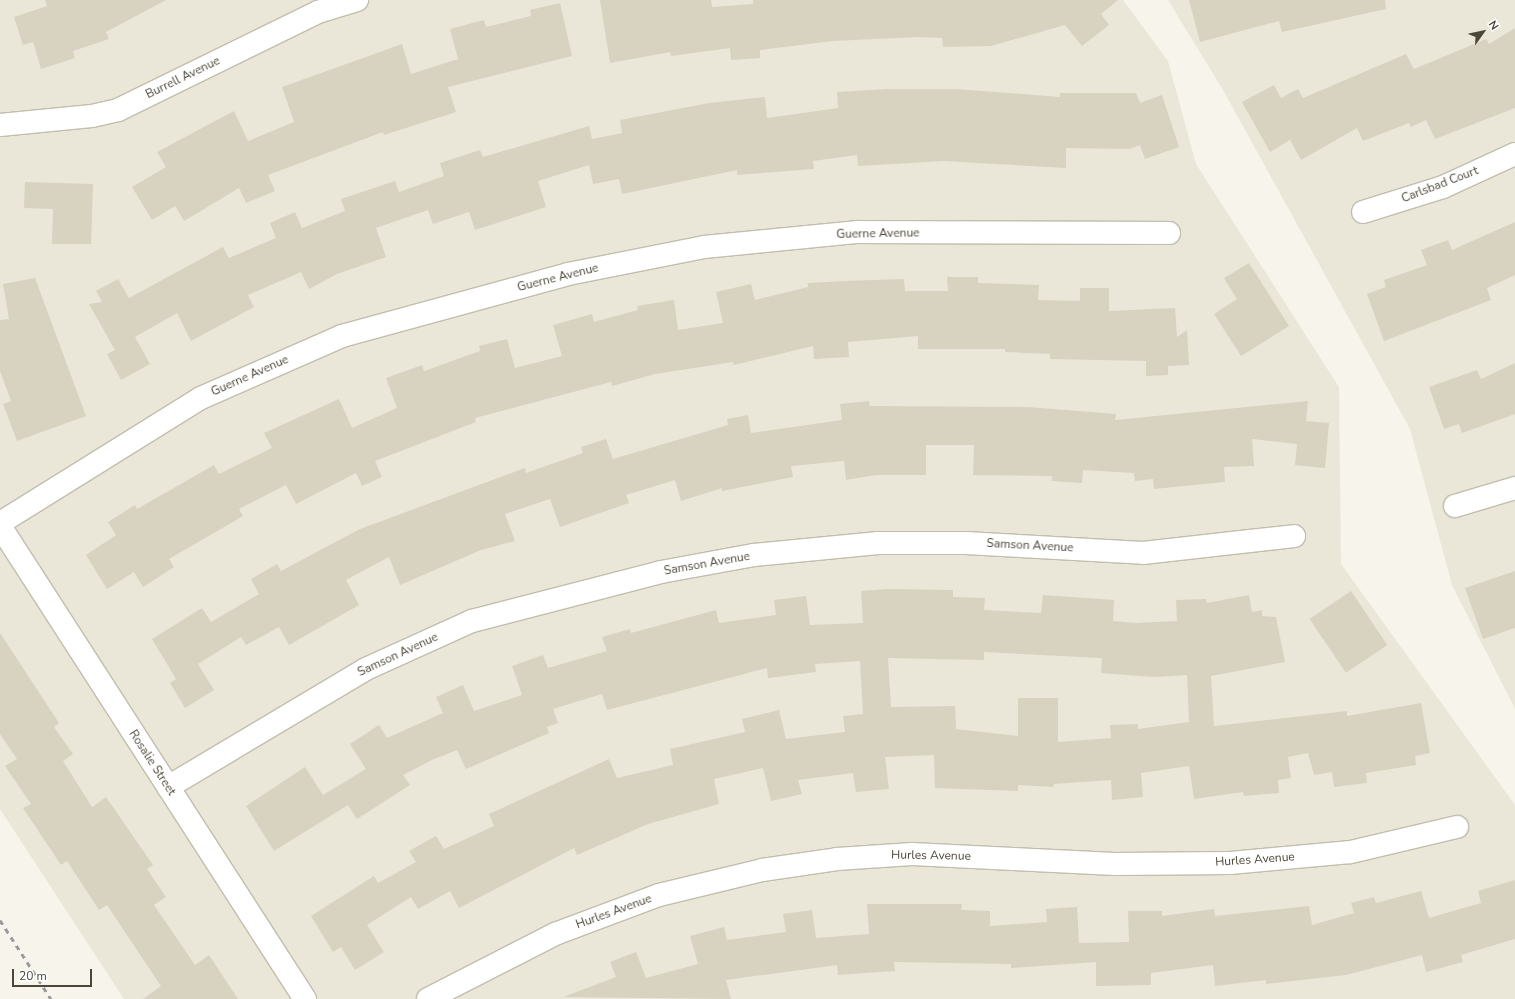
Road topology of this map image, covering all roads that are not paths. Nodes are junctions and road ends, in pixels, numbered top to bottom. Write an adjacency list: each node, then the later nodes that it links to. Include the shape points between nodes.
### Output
1 (357, 0): 2 (street, Burrell Avenue, via 318,12 118,110 92,116)
2 (0, 125)
3 (1515, 154): 4 (street, Carlsbad Court, via 1443,186)
4 (1363, 212)
5 (1169, 233): 8 (street, Guerne Avenue, via 858,232 704,247 568,274 342,336 201,398)
6 (1515, 488): 7 (street)
7 (1455, 506)
8 (0, 523)
9 (0, 526): 11 (street, Rosalie Street)
10 (1294, 536): 11 (street, Samson Avenue, via 1143,553 966,543 878,543 754,555 661,572 472,621 366,668)
11 (168, 787): 13 (street, Rosalie Street)
12 (1457, 828): 14 (street, Hurles Avenue, via 1351,852 1230,863 1115,864 912,854 838,859 762,870 659,895 555,934)
13 (305, 999)
14 (428, 999)

